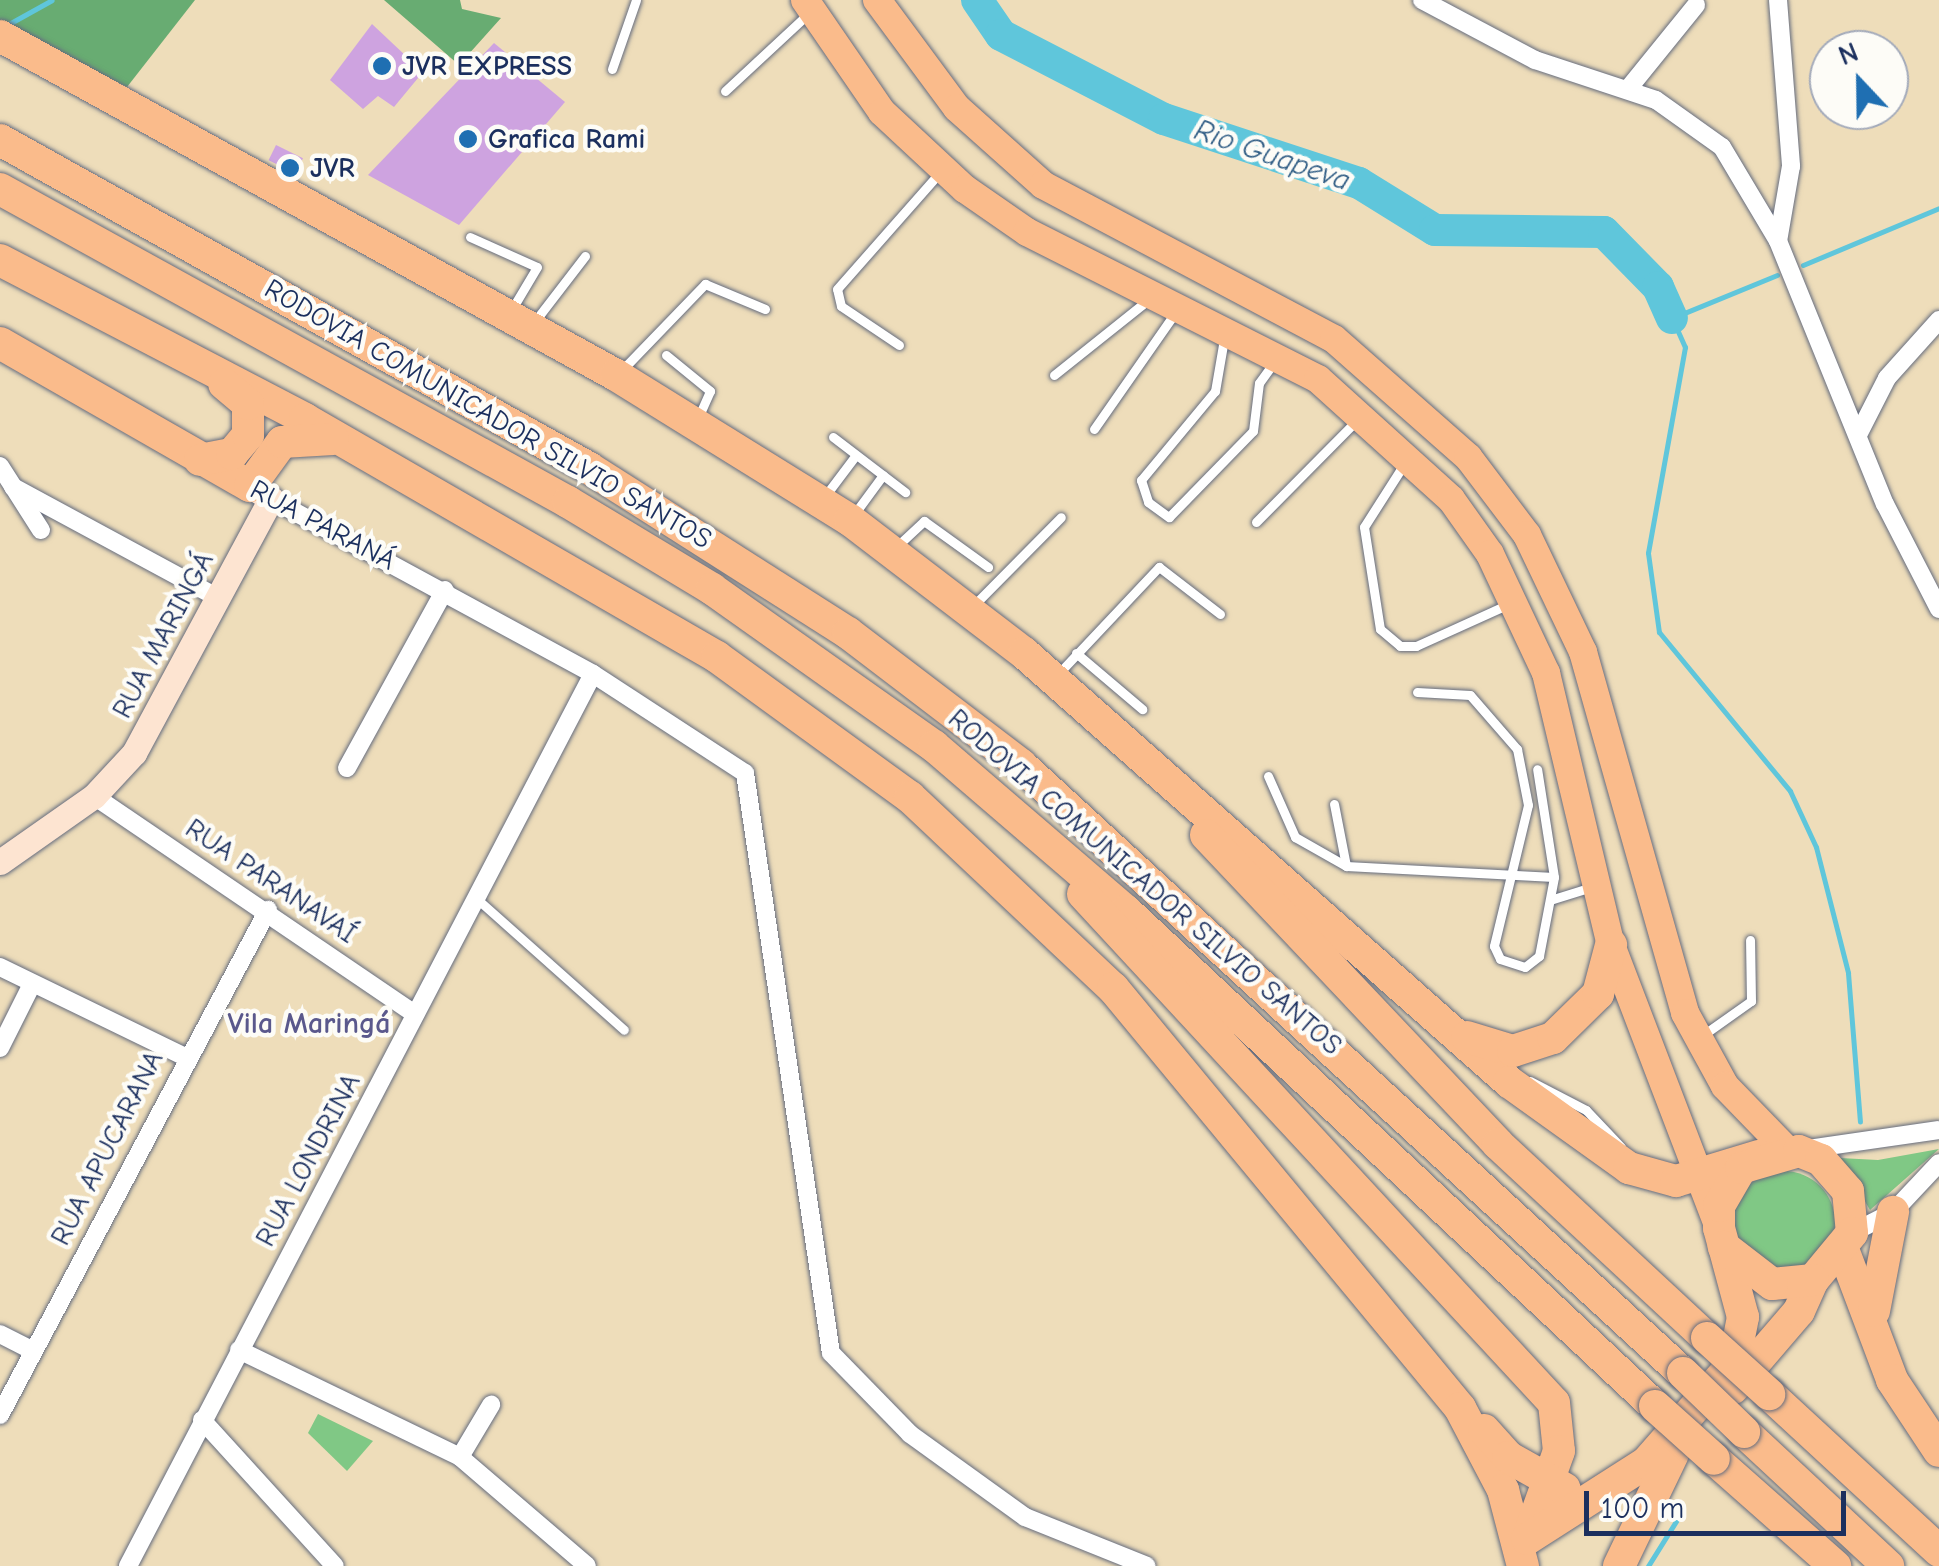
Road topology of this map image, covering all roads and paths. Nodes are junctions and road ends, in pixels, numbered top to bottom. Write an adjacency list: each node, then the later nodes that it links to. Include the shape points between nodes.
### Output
1 (636, 0): 8 (lane)
2 (877, 0): 23 (main road, via 937,86 1043,185)
3 (1778, 0): 15 (street, via 1791,166)
4 (1433, 4): 9 (street, via 1534,60)
5 (1696, 5): 9 (street)
6 (808, 6): 10 (lane); 12 (main road, via 882,112)
7 (0, 36): 21 (highway)
8 (612, 69)
9 (1628, 89): 15 (street, via 1713,138)
10 (725, 91)
11 (0, 140): 123 (highway, RODOVIA COMUNICADOR SILVIO SANTOS, bridge, via 589,468 848,633 1021,765)
12 (943, 169): 18 (main road, via 1027,232); 25 (lane, via 837,289 841,306)
13 (0, 188): 74 (highway, RODOVIA COMUNICADOR SILVIO SANTOS, via 712,589 934,746)
14 (470, 237): 21 (lane, via 536,267)
15 (1778, 241): 35 (street)
16 (585, 256): 21 (lane)
17 (0, 260): 27 (highway)
18 (1176, 304): 22 (main road); 23 (main road, via 1227,293 1321,346); 29 (lane); 34 (lane)
19 (765, 309): 30 (lane, via 705,284)
20 (1939, 320): 35 (street, via 1887,378)
21 (520, 322): 30 (highway)
22 (1224, 326): 28 (main road); 28 (lane, via 1215,391 1144,471 1142,495 1163,514 1183,512 1253,430 1259,383)
23 (1334, 339): 48 (main road, via 1438,425)
24 (0, 342): 41 (highway, RUA PARANÁ)
25 (899, 345)
26 (666, 355): 33 (lane, via 710,391)
27 (186, 356): 31 (highway); 37 (highway)
28 (1279, 356): 32 (main road)
29 (1054, 374)
30 (616, 376): 33 (highway)
31 (248, 404): 38 (highway, via 271,422); 41 (highway, via 243,447)
32 (1359, 410): 40 (main road); 48 (main road, via 1381,396 1490,510); 51 (lane)
33 (695, 422): 47 (highway)
34 (1094, 429)
35 (1858, 435): 59 (street)
36 (834, 437): 39 (lane)
37 (333, 439): 38 (highway, via 292,438); 106 (highway, via 717,657 910,797 1112,988)
38 (272, 449): 45 (highway)
39 (856, 455): 43 (lane); 47 (lane)
40 (1410, 455): 57 (main road, via 1451,499); 57 (lane, via 1364,527 1380,628 1400,646 1416,646)
41 (200, 460): 45 (highway, RUA PARANÁ)
42 (0, 466): 44 (street)
43 (882, 474): 46 (lane); 50 (lane)
44 (13, 487): 52 (street); 56 (street)
45 (261, 492): 55 (street, RUA PARANÁ); 56 (main road, RUA MARINGÁ)
46 (905, 492)
47 (822, 500): 50 (highway)
48 (1514, 516): 90 (main road, via 1584,652 1653,921)
49 (1061, 518): 58 (lane)
50 (850, 520): 53 (highway)
51 (1256, 522)
52 (41, 530)
53 (893, 550): 54 (lane, via 924,521); 58 (highway)
54 (988, 567)
55 (445, 590): 62 (street, RUA PARANÁ); 68 (street)
56 (215, 596): 72 (main road, RUA MARINGÁ, via 168,701)
57 (1515, 601): 67 (main road)
58 (969, 609): 63 (highway)
59 (1939, 609)
60 (1220, 614): 61 (lane, via 1159,566)
61 (1076, 654): 63 (lane); 65 (lane)
62 (593, 674): 80 (street, RUA LONDRINA); 119 (street, RUA PARANÁ, via 731,756 753,792 788,1095 831,1353 910,1434 1024,1517)
63 (1054, 679): 66 (highway)
64 (1417, 692): 70 (lane, via 1454,689 1491,710)
65 (1142, 709)
66 (1115, 739): 88 (highway); 114 (highway, bridge, via 1498,1144)
67 (1570, 760): 69 (lane); 79 (main road)
68 (347, 768)
69 (1537, 769): 70 (lane); 78 (lane)
70 (1525, 772): 77 (lane, via 1525,825)
71 (1268, 776): 76 (lane, via 1296,837)
72 (94, 796): 75 (main road, RUA MARINGÁ); 82 (street, RUA PARANAVAÍ)
73 (1334, 804): 76 (lane)
74 (1026, 826): 111 (highway, via 1109,926 1542,1386 1562,1433); 122 (highway, RODOVIA COMUNICADOR SILVIO SANTOS, bridge)
75 (0, 862)
76 (1346, 866): 77 (lane)
77 (1505, 871): 78 (lane); 81 (lane, via 1494,946 1500,959 1534,962)
78 (1554, 876): 81 (lane)
79 (1598, 886): 81 (lane); 84 (main road)
80 (476, 898): 87 (street, RUA LONDRINA); 89 (lane)
81 (1550, 900)
82 (268, 910): 87 (street, RUA PARANAVAÍ); 92 (street, RUA APUCARANA)
83 (1750, 940): 90 (lane, via 1750,1001)
84 (1611, 944): 88 (highway, via 1598,994 1553,1038 1513,1051); 96 (main road)
85 (0, 967): 86 (street)
86 (32, 984): 91 (street); 92 (street)
87 (415, 1014): 104 (street, RUA LONDRINA)
88 (1447, 1028): 96 (highway, via 1630,1168 1661,1180)
89 (624, 1030)
90 (1696, 1038): 94 (main road)
91 (0, 1048)
92 (185, 1058): 103 (street, RUA APUCARANA)
93 (1939, 1130): 94 (street)
94 (1782, 1152): 96 (highway); 98 (highway, via 1727,1185); 99 (highway, via 1837,1174)
95 (1939, 1163): 97 (street)
96 (1692, 1172): 98 (main road)
97 (1894, 1212): 99 (street); 101 (highway)
98 (1722, 1237): 100 (highway, via 1772,1284); 112 (highway, via 1743,1317 1734,1363 1646,1463)
99 (1848, 1242): 100 (highway); 101 (highway)
100 (1813, 1280): 113 (highway, via 1784,1330 1660,1470)
101 (1873, 1331): 109 (highway, via 1892,1380)
102 (0, 1334): 103 (street)
103 (33, 1350): 107 (street, RUA APUCARANA)
104 (239, 1350): 108 (street, RUA LONDRINA); 110 (street)
105 (492, 1405): 110 (street)
106 (1460, 1408): 111 (highway); 115 (highway, via 1503,1490)
107 (0, 1414)
108 (202, 1420): 116 (street); 117 (street, RUA LONDRINA)
109 (1939, 1450)
110 (460, 1457): 118 (street)
111 (1546, 1479): 112 (highway); 115 (highway)
112 (1589, 1494): 115 (highway)
113 (1632, 1530): 120 (highway); 121 (main road)
114 (1939, 1551)
115 (1525, 1556)
116 (324, 1562)
117 (128, 1566)
118 (587, 1566)
119 (1148, 1566)
120 (1618, 1566)
121 (1644, 1566)
122 (1836, 1566)
123 (1888, 1566)

